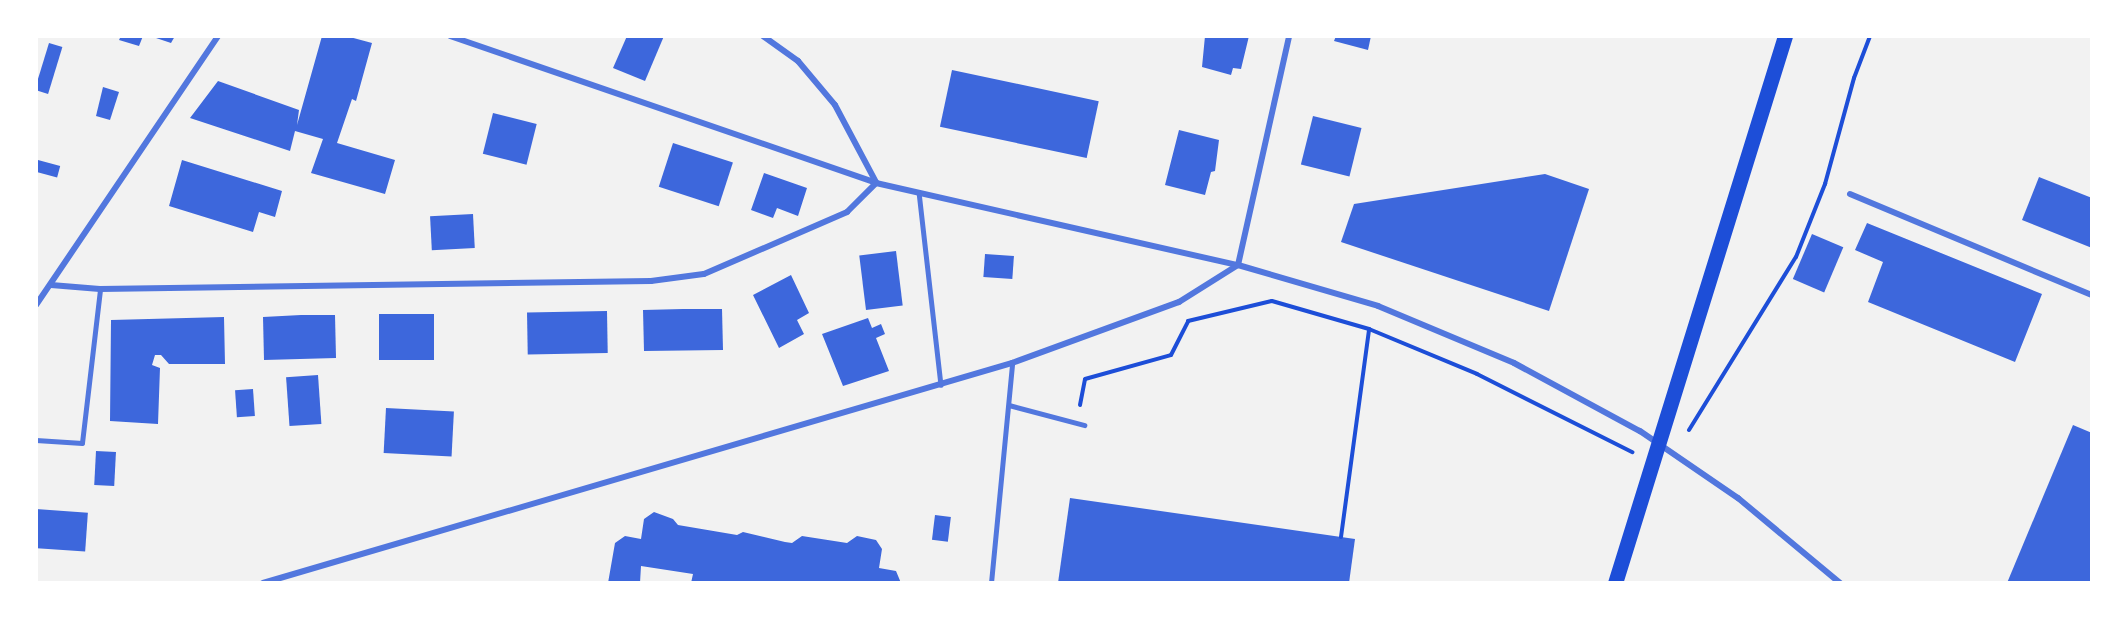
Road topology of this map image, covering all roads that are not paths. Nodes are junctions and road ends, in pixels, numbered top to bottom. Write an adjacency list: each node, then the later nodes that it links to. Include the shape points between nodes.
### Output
1 (218, 36): 10 (street)
2 (450, 36): 6 (street)
3 (762, 36): 6 (street, via 798,61 835,105)
4 (1289, 36): 9 (street)
5 (1785, 36): 21 (main road)
6 (876, 183): 7 (street); 11 (street, via 847,212 704,274 651,281)
7 (919, 192): 9 (street); 15 (lane)
8 (1850, 194): 12 (street)
9 (1238, 265): 14 (street, via 1179,302); 22 (street, via 1378,306 1514,363 1640,430 1738,498)
10 (51, 285): 11 (street); 13 (street)
11 (100, 289): 18 (lane, via 82,443)
12 (2092, 295)
13 (36, 305)
14 (1012, 363): 15 (street); 16 (lane)
15 (941, 385): 19 (street)
16 (1009, 405): 17 (lane); 20 (lane)
17 (1084, 425)
18 (36, 440)
19 (263, 583)
20 (991, 583)
21 (1615, 583)
22 (1839, 583)

